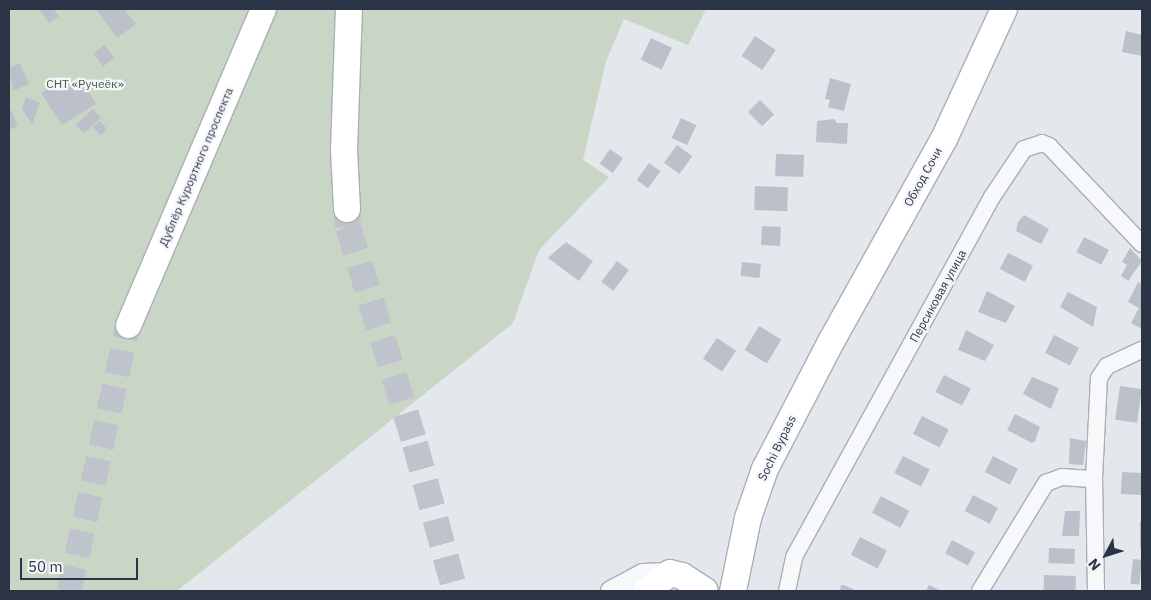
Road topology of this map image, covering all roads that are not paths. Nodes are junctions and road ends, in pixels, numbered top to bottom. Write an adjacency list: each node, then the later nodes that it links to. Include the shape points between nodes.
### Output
1 (263, 9): 6 (main road, Дублёр Курортного проспекта)
2 (349, 9): 4 (highway, via 344,150)
3 (1004, 9): 13 (highway, Обход Сочи, via 944,140 832,340 765,469 748,518)
4 (347, 209)
5 (1142, 244): 14 (street, Персиковая улица, via 1049,146 1042,143 1024,149 992,197 794,557)
6 (128, 325)
7 (1142, 350): 8 (street, via 1107,366 1099,378)
8 (1094, 479): 15 (street, via 1062,477 1046,482); 16 (street)
9 (670, 573): 10 (street, via 643,574); 11 (highway); 12 (highway, via 682,576)
10 (611, 591)
11 (647, 591)
12 (705, 591)
13 (733, 591)
14 (787, 591)
15 (980, 591)
16 (1096, 591)

